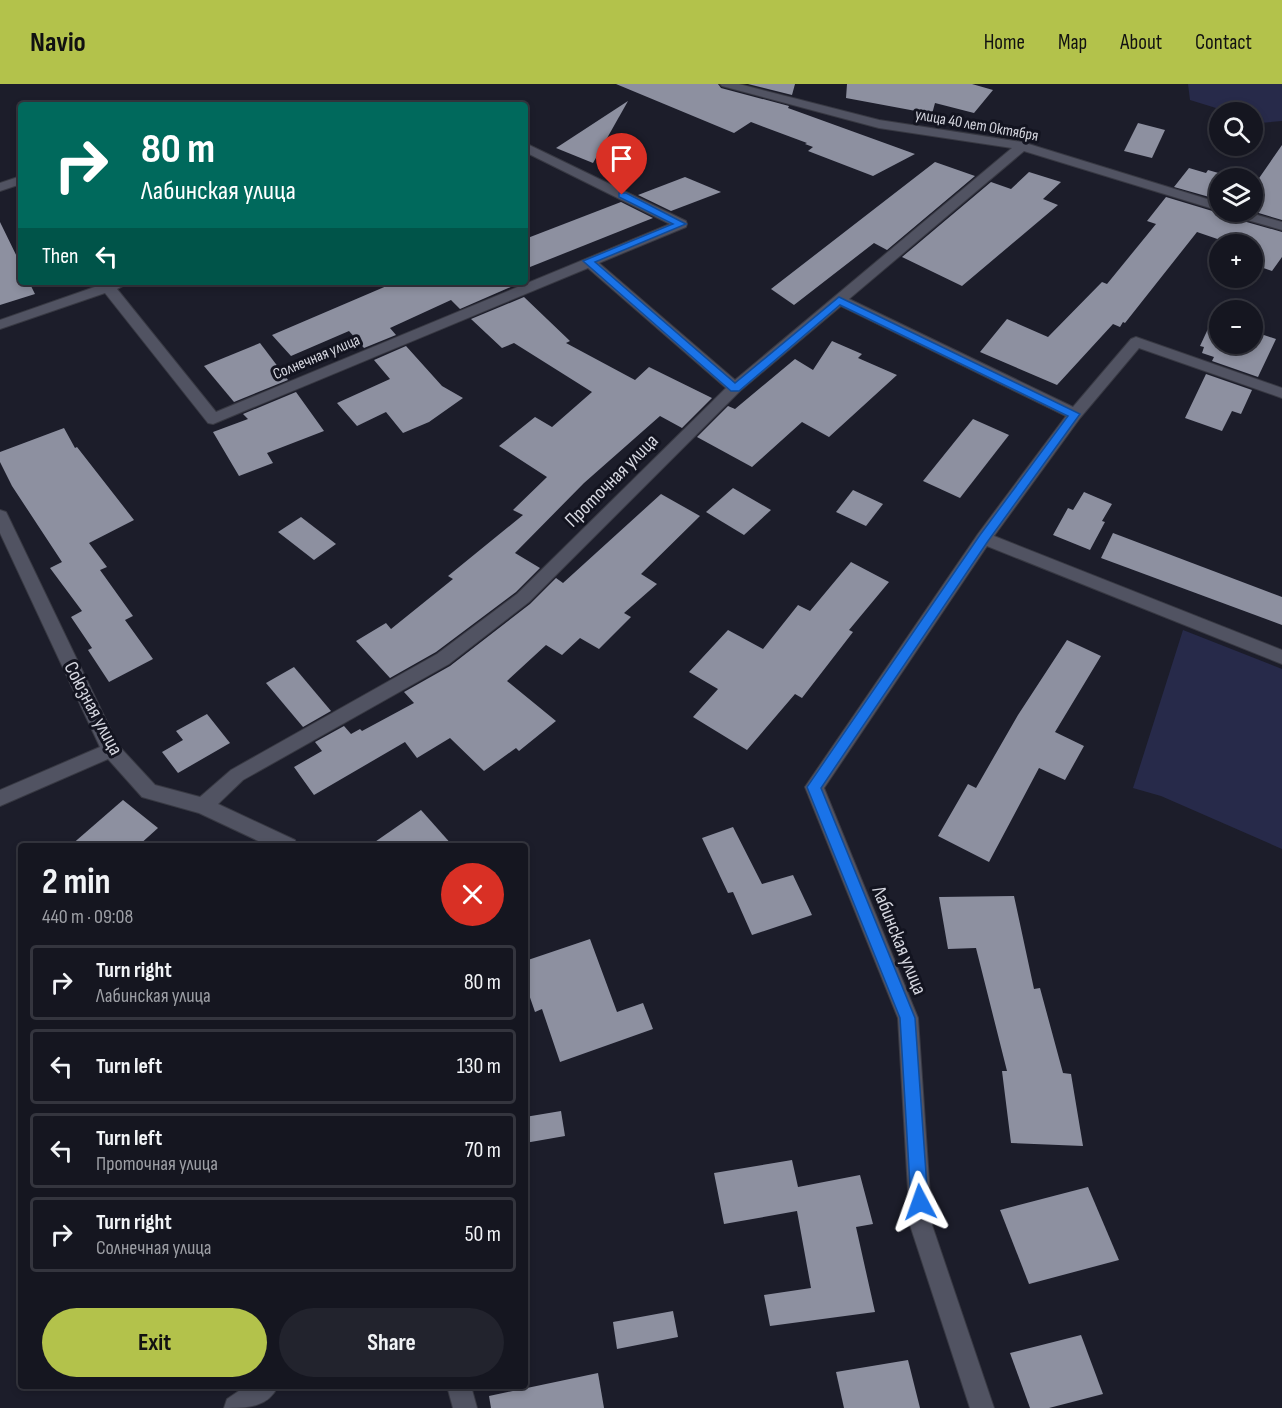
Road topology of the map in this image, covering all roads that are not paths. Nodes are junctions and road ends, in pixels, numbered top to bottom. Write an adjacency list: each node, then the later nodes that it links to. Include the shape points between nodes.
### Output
1 (726, 84): 2 (street, улица 40 лет Октября, via 879,124)
2 (1022, 146): 6 (street, улица 40 лет Октября); 12 (street, Проточная улица)
3 (528, 148): 9 (street, Солнечная улица, via 681,224)
4 (18, 181): 5 (street)
5 (0, 187)
6 (1209, 204)
7 (1263, 220): 8 (street)
8 (1282, 226)
9 (588, 261): 11 (street, Солнечная улица, via 213,418); 14 (street)
10 (114, 285): 11 (street)
11 (108, 287): 13 (street)
12 (839, 300): 14 (street, Проточная улица); 16 (street)
13 (0, 325)
14 (735, 388): 22 (street, Проточная улица, via 523,598 442,659 237,775)
15 (1282, 393): 16 (street, Лабинская улица, via 1136,342)
16 (1075, 414): 18 (street, Лабинская улица)
17 (0, 516): 20 (street, Союзная улица)
18 (984, 538): 19 (street); 28 (street, Лабинская улица, via 814,787 908,1018 921,1224)
19 (1282, 657)
20 (111, 750): 21 (street); 22 (street, Союзная улица, via 149,791)
21 (0, 798)
22 (203, 806): 23 (street, Союзная улица)
23 (282, 843)
24 (262, 1389): 26 (street)
25 (460, 1389): 27 (street)
26 (236, 1408)
27 (465, 1408)
28 (982, 1408)

